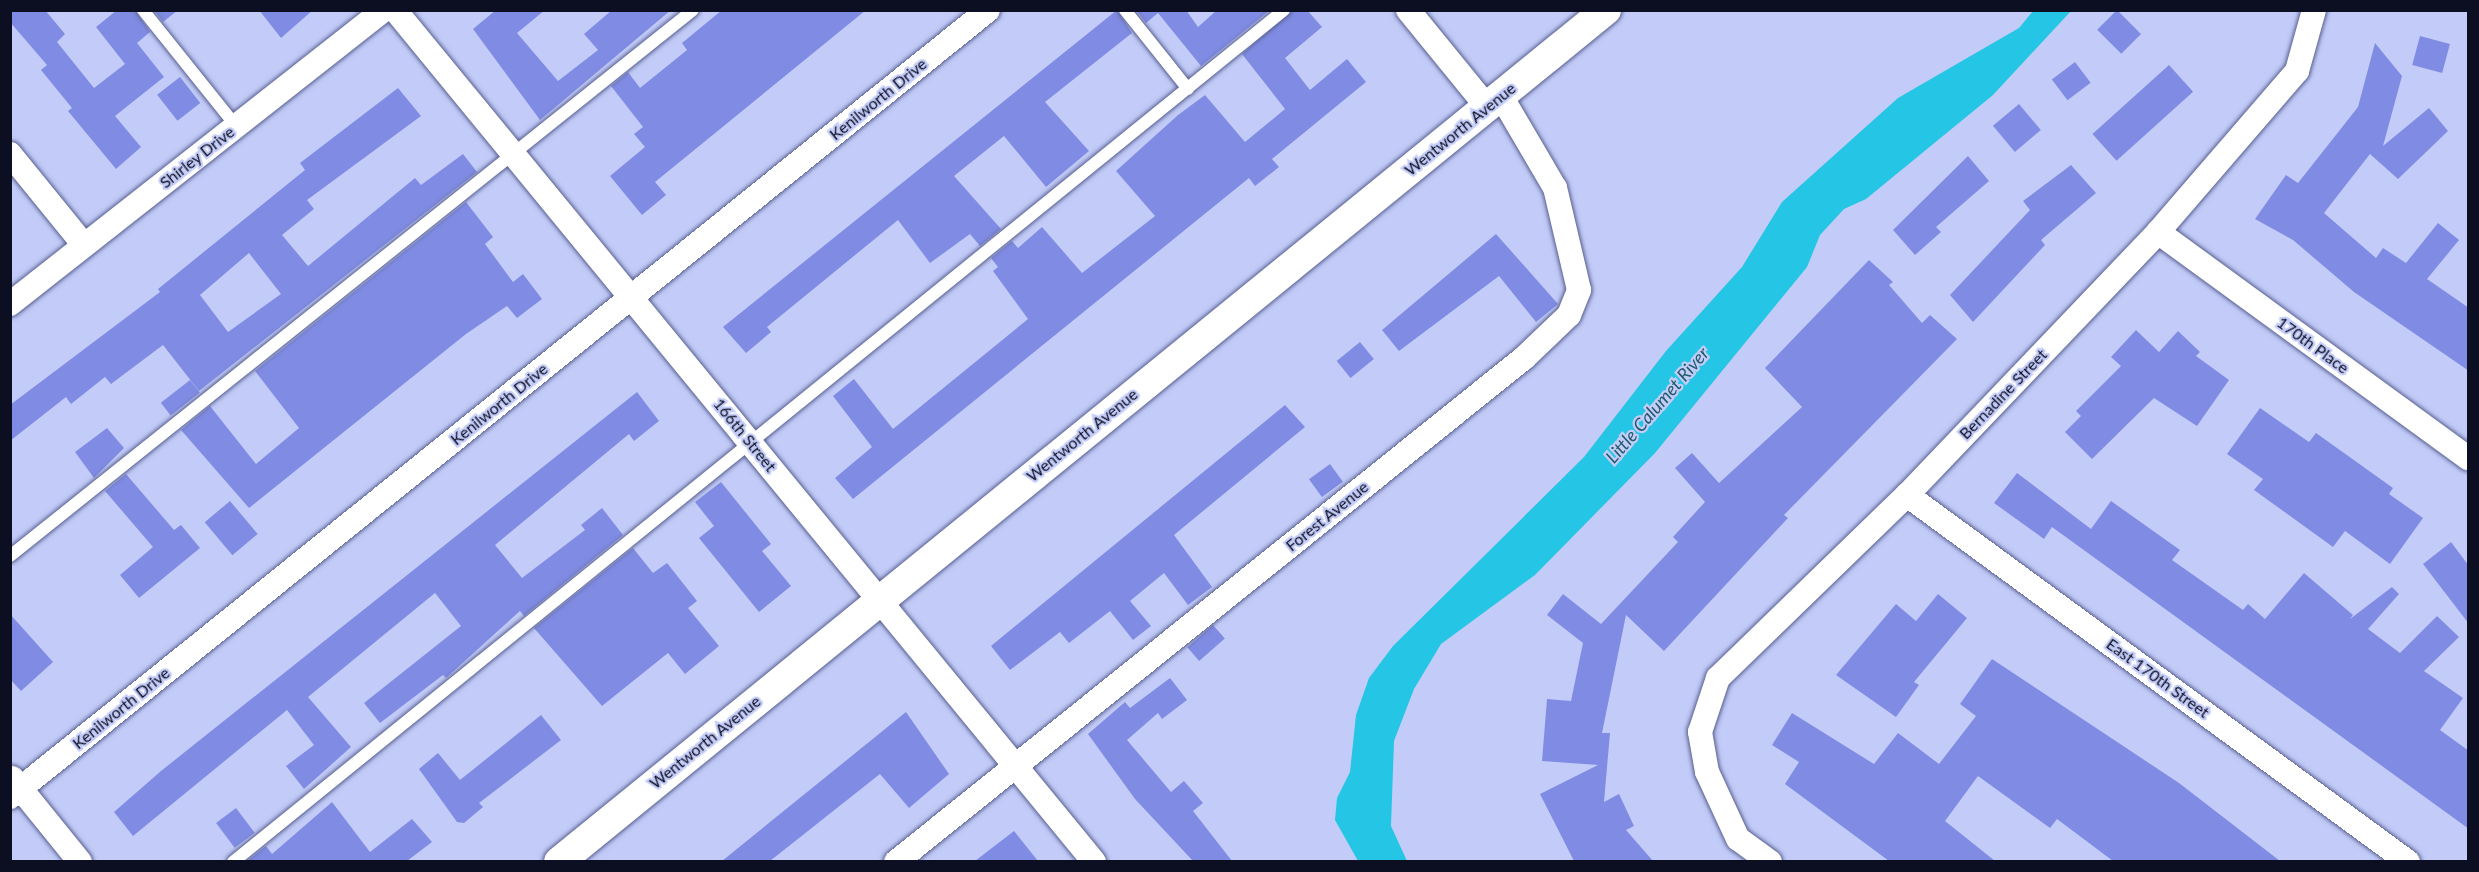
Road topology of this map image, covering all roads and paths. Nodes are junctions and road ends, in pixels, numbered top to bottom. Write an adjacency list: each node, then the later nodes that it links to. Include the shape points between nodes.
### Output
1 (143, 10): 13 (lane)
2 (383, 10): 13 (street, Shirley Drive)
3 (395, 10): 15 (street, 166th Street)
4 (693, 10): 15 (lane)
5 (988, 10): 18 (street, Kenilworth Drive)
6 (1125, 10): 11 (lane)
7 (1284, 10): 11 (lane)
8 (1408, 10): 12 (street, Forest Avenue)
9 (1606, 10): 12 (street, Wentworth Avenue)
10 (2314, 10): 16 (street, Bernadine Street, via 2297,71)
11 (1188, 89): 20 (lane)
12 (1494, 102): 24 (street, Wentworth Avenue); 25 (street, Forest Avenue, via 1555,188 1579,290 1569,315 1515,366)
13 (236, 126): 17 (street, Shirley Drive)
14 (10, 154): 17 (street)
15 (514, 154): 18 (street, 166th Street); 23 (lane)
16 (2158, 232): 21 (street, 170th Place); 22 (street, Bernadine Street)
17 (84, 245): 19 (street, Shirley Drive)
18 (632, 296): 20 (street, 166th Street); 26 (street, Kenilworth Drive)
19 (10, 304)
20 (752, 444): 24 (street, 166th Street); 28 (lane)
21 (2469, 458)
22 (1907, 495): 32 (street, Bernadine Street, via 1718,678 1700,732 1707,772 1738,839); 33 (street, East 170th Street)
23 (10, 556)
24 (879, 600): 25 (street, 166th Street); 29 (street, Wentworth Avenue)
25 (1015, 766): 30 (street, Forest Avenue); 31 (street, 166th Street)
26 (14, 787): 27 (street)
27 (80, 861)
28 (233, 861)
29 (559, 861)
30 (896, 861)
31 (1094, 861)
32 (1770, 861)
33 (2408, 861)

